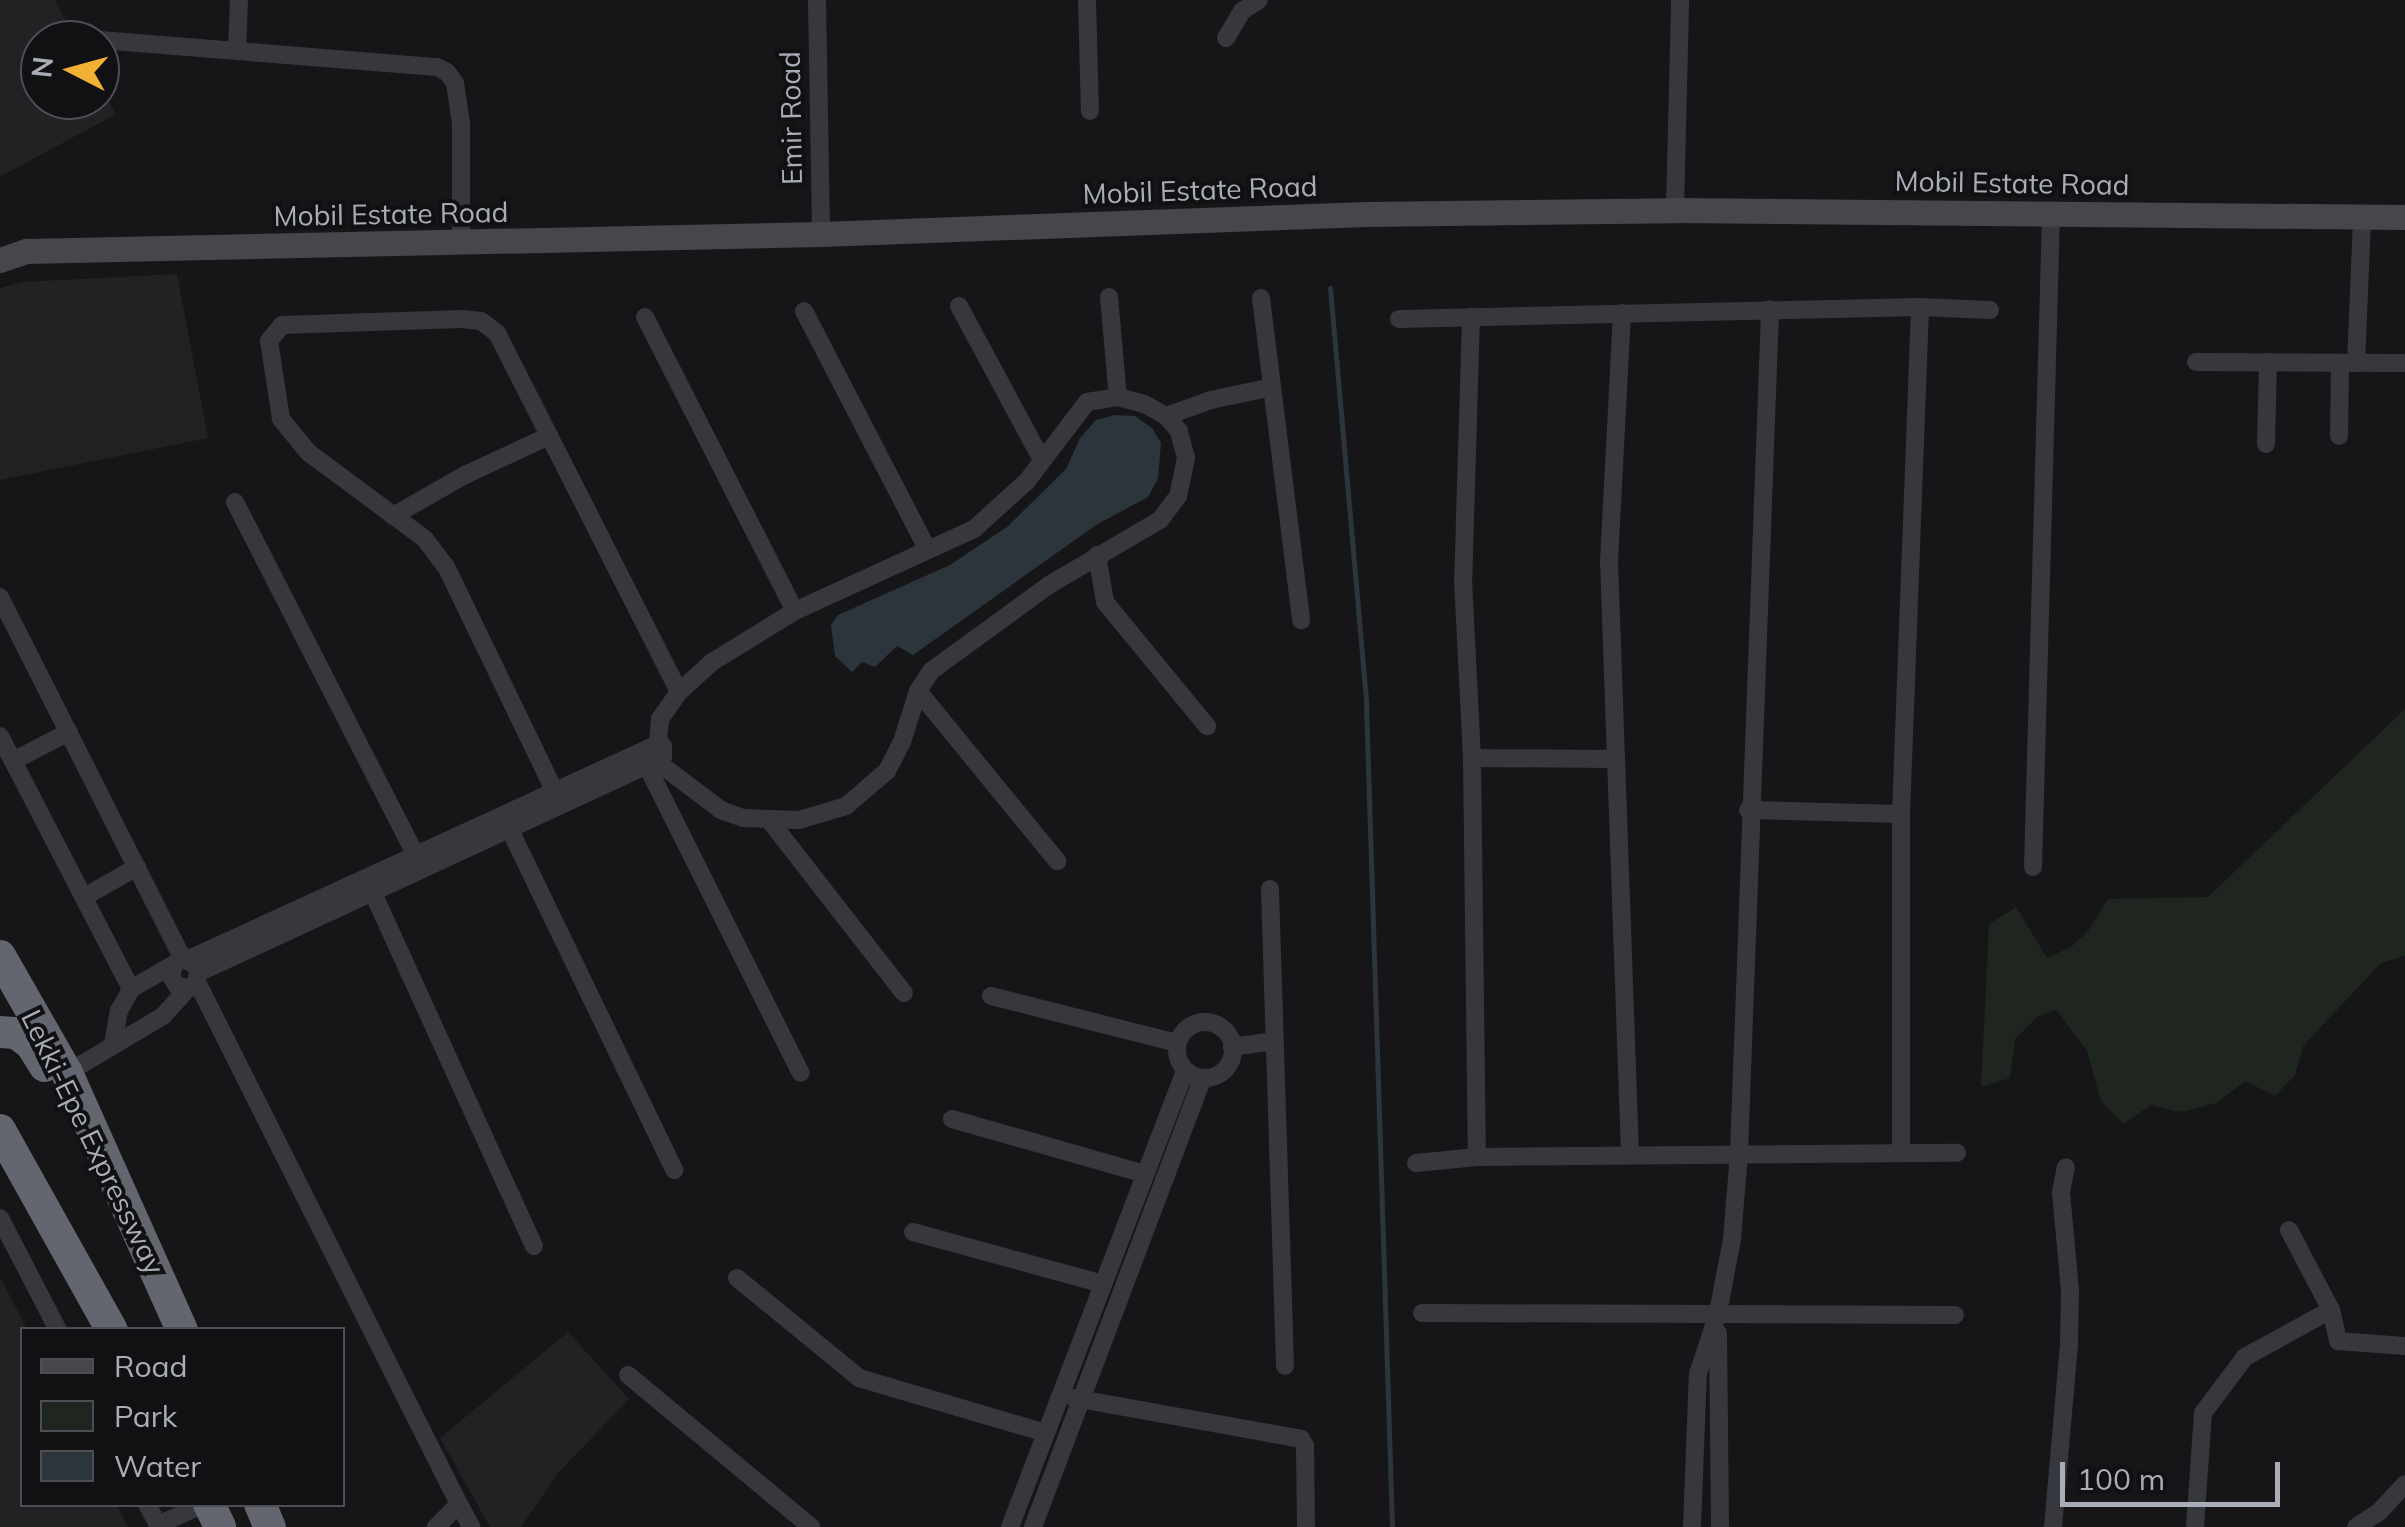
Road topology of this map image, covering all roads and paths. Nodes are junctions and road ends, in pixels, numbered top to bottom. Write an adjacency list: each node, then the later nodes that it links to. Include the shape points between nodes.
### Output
1 (239, 0): 8 (street)
2 (817, 0): 14 (street, Emir Road)
3 (1087, 0): 9 (street)
4 (1259, 0): 6 (street, via 1242,11)
5 (1680, 0): 10 (street)
6 (1226, 38)
7 (120, 41): 8 (street)
8 (237, 50): 15 (street, via 447,72 461,123)
9 (1090, 111)
10 (1675, 210): 11 (main road, Mobil Estate Road); 14 (main road, Mobil Estate Road)
11 (2051, 214): 13 (main road, Mobil Estate Road); 63 (street)
12 (2405, 216): 13 (main road, Mobil Estate Road)
13 (2362, 217): 30 (street)
14 (821, 234): 15 (main road, Mobil Estate Road)
15 (461, 242): 16 (main road, Mobil Estate Road, via 26,251)
16 (0, 260)
17 (1109, 297): 33 (street)
18 (1261, 298): 32 (street)
19 (958, 306): 38 (street)
20 (1920, 307): 21 (street); 22 (street); 57 (street)
21 (1770, 310): 24 (street); 56 (street)
22 (1990, 310)
23 (804, 311): 41 (street)
24 (1622, 314): 26 (street); 53 (street, via 1608,561)
25 (645, 316): 44 (street)
26 (1472, 317): 27 (street); 52 (street, via 1463,580)
27 (1398, 319)
28 (2196, 362): 29 (street)
29 (2268, 362): 30 (street); 37 (street)
30 (2348, 362): 31 (street); 36 (street)
31 (2405, 363)
32 (1272, 387): 34 (street); 45 (street)
33 (1118, 397): 34 (street); 38 (street, via 1087,402)
34 (1166, 416): 42 (street, via 1179,431 1186,458 1178,496 1160,520)
35 (548, 436): 40 (street); 40 (street, via 497,333 481,321 282,324 269,340 281,419 308,452); 47 (street)
36 (2339, 436)
37 (2266, 444)
38 (1042, 460): 41 (street, via 1006,505)
39 (234, 502): 60 (street)
40 (393, 516): 55 (street, via 446,567)
41 (928, 550): 44 (street)
42 (1097, 555): 46 (street, via 931,671); 48 (street, via 1106,602)
43 (0, 597): 49 (street)
44 (795, 611): 47 (street, via 712,662)
45 (1300, 621)
46 (918, 690): 58 (street, via 887,771 864,792 825,815); 61 (street)
47 (679, 692): 51 (street, via 660,720)
48 (1206, 726)
49 (69, 732): 54 (street); 62 (street)
50 (0, 736): 54 (street)
51 (654, 757): 55 (street); 58 (street, via 721,810); 59 (street); 79 (street)
52 (1472, 758): 53 (street); 88 (street)
53 (1615, 758): 87 (street)
54 (13, 762): 66 (street)
55 (555, 792): 60 (street)
56 (1748, 810): 57 (street); 85 (street)
57 (1901, 814): 84 (street)
58 (770, 821): 70 (street)
59 (509, 828): 65 (street); 91 (street)
60 (416, 856): 68 (street)
61 (1057, 862)
62 (137, 867): 66 (street); 68 (street)
63 (2033, 867)
64 (1270, 889): 73 (street)
65 (373, 893): 68 (street); 97 (street)
66 (84, 897): 69 (street)
67 (0, 956): 78 (highway, Lekki-Epe Expressway)
68 (188, 971): 69 (street); 75 (street, via 162,1016); 115 (street)
69 (131, 989): 75 (street, via 118,1011)
70 (904, 993)
71 (991, 996): 74 (street)
72 (0, 1032): 106 (highway, via 31,1044 60,1088)
73 (1274, 1041): 76 (street); 109 (street)
74 (1178, 1043): 76 (street, via 1188,1027 1207,1022 1224,1029); 77 (street)
75 (113, 1044): 78 (street)
76 (1232, 1046): 80 (street, via 1222,1072)
77 (1185, 1070): 80 (street); 92 (street)
78 (66, 1073): 107 (highway, Lekki-Epe Expressway)
79 (801, 1074)
80 (1203, 1078): 112 (street)
81 (0, 1103): 93 (highway)
82 (952, 1119): 92 (street)
83 (0, 1130): 93 (highway)
84 (1901, 1152): 85 (street); 86 (street)
85 (1738, 1153): 87 (street); 101 (street)
86 (1957, 1153)
87 (1630, 1154): 88 (street)
88 (1477, 1157): 89 (street)
89 (1416, 1163)
90 (2066, 1167): 126 (street, via 2061,1192 2069,1343)
91 (674, 1170)
92 (1145, 1174): 99 (street)
93 (47, 1212): 105 (highway)
94 (0, 1218): 104 (street)
95 (2289, 1230): 100 (street)
96 (912, 1232): 99 (street)
97 (534, 1246)
98 (737, 1278): 113 (street, via 860,1378)
99 (1103, 1284): 111 (street)
100 (2331, 1310): 108 (street, via 2338,1341); 127 (street, via 2245,1357 2208,1401)
101 (1718, 1313): 102 (street); 103 (street); 124 (street, via 1698,1374); 125 (street)
102 (1422, 1314)
103 (1955, 1314)
104 (56, 1327)
105 (110, 1327)
106 (164, 1327)
107 (181, 1327)
108 (2405, 1346)
109 (1284, 1366)
110 (628, 1375): 120 (street)
111 (1060, 1395): 112 (street); 113 (street)
112 (1082, 1400): 122 (street); 123 (street, via 1301,1439)
113 (1046, 1433): 121 (street)
114 (2405, 1484): 128 (street)
115 (459, 1504): 118 (street); 119 (street)
116 (199, 1507): 117 (street)
117 (158, 1526)
118 (436, 1527)
119 (471, 1527)
120 (811, 1527)
121 (1010, 1527)
122 (1033, 1527)
123 (1306, 1527)
124 (1692, 1527)
125 (1720, 1527)
126 (2053, 1527)
127 (2194, 1527)
128 (2356, 1527)

